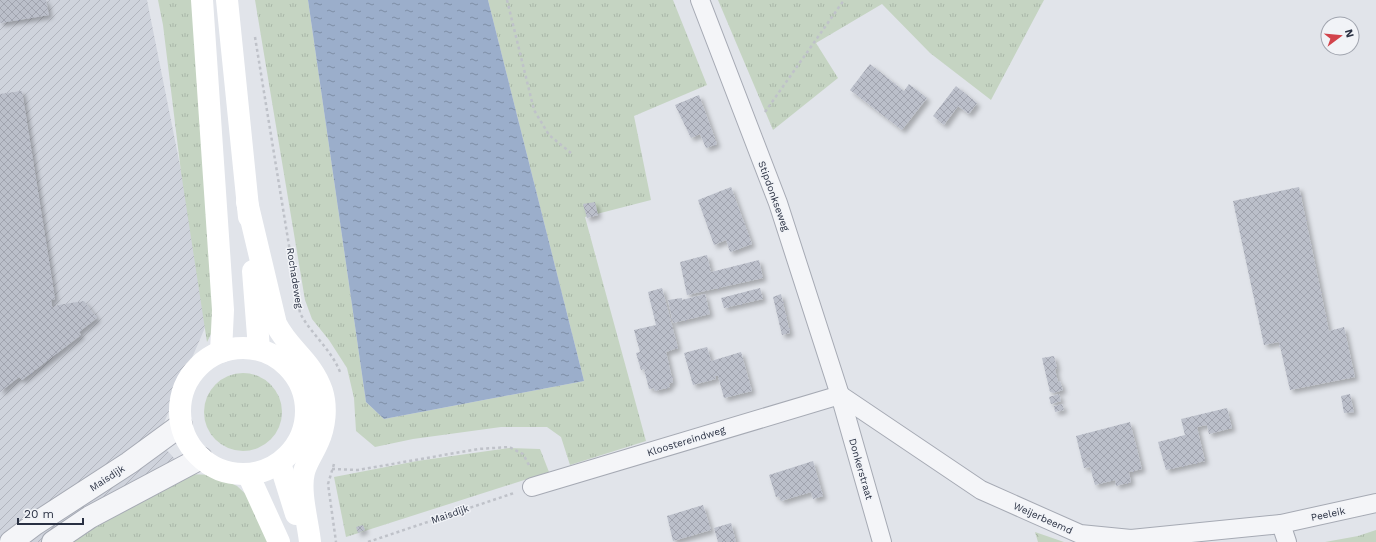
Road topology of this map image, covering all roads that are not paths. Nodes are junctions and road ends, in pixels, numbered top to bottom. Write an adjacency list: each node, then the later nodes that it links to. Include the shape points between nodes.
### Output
1 (202, 0): 6 (main road, via 223,310)
2 (227, 0): 4 (main road)
3 (700, 0): 7 (street, Stipdonkseweg, via 778,203)
4 (247, 202): 5 (main road); 19 (main road, via 276,324 282,336 310,366 322,392 325,406 323,428 304,472 302,486)
5 (259, 350): 6 (main road, via 241,348); 10 (main road, via 271,354 290,368 298,379 306,399 302,435 296,446)
6 (221, 352): 8 (main road, via 210,356 199,365 187,381 180,402)
7 (840, 396): 12 (street, Kloostereindweg); 14 (street, Weijerbeemd, via 981,490 1080,534 1131,539); 20 (street, Donkerstraat)
8 (181, 425): 9 (main road, via 189,443); 15 (street, Maisdijk, via 129,464)
9 (201, 458): 11 (main road, via 215,468); 16 (street, via 90,517)
10 (280, 463): 11 (main road, via 264,471); 18 (main road)
11 (248, 474): 17 (main road)
12 (532, 487)
13 (1376, 504): 14 (street, Peeleik)
14 (1281, 524): 21 (street)
15 (11, 542)
16 (53, 542)
17 (280, 542)
18 (305, 542)
19 (310, 542)
20 (882, 542)
21 (1287, 542)

